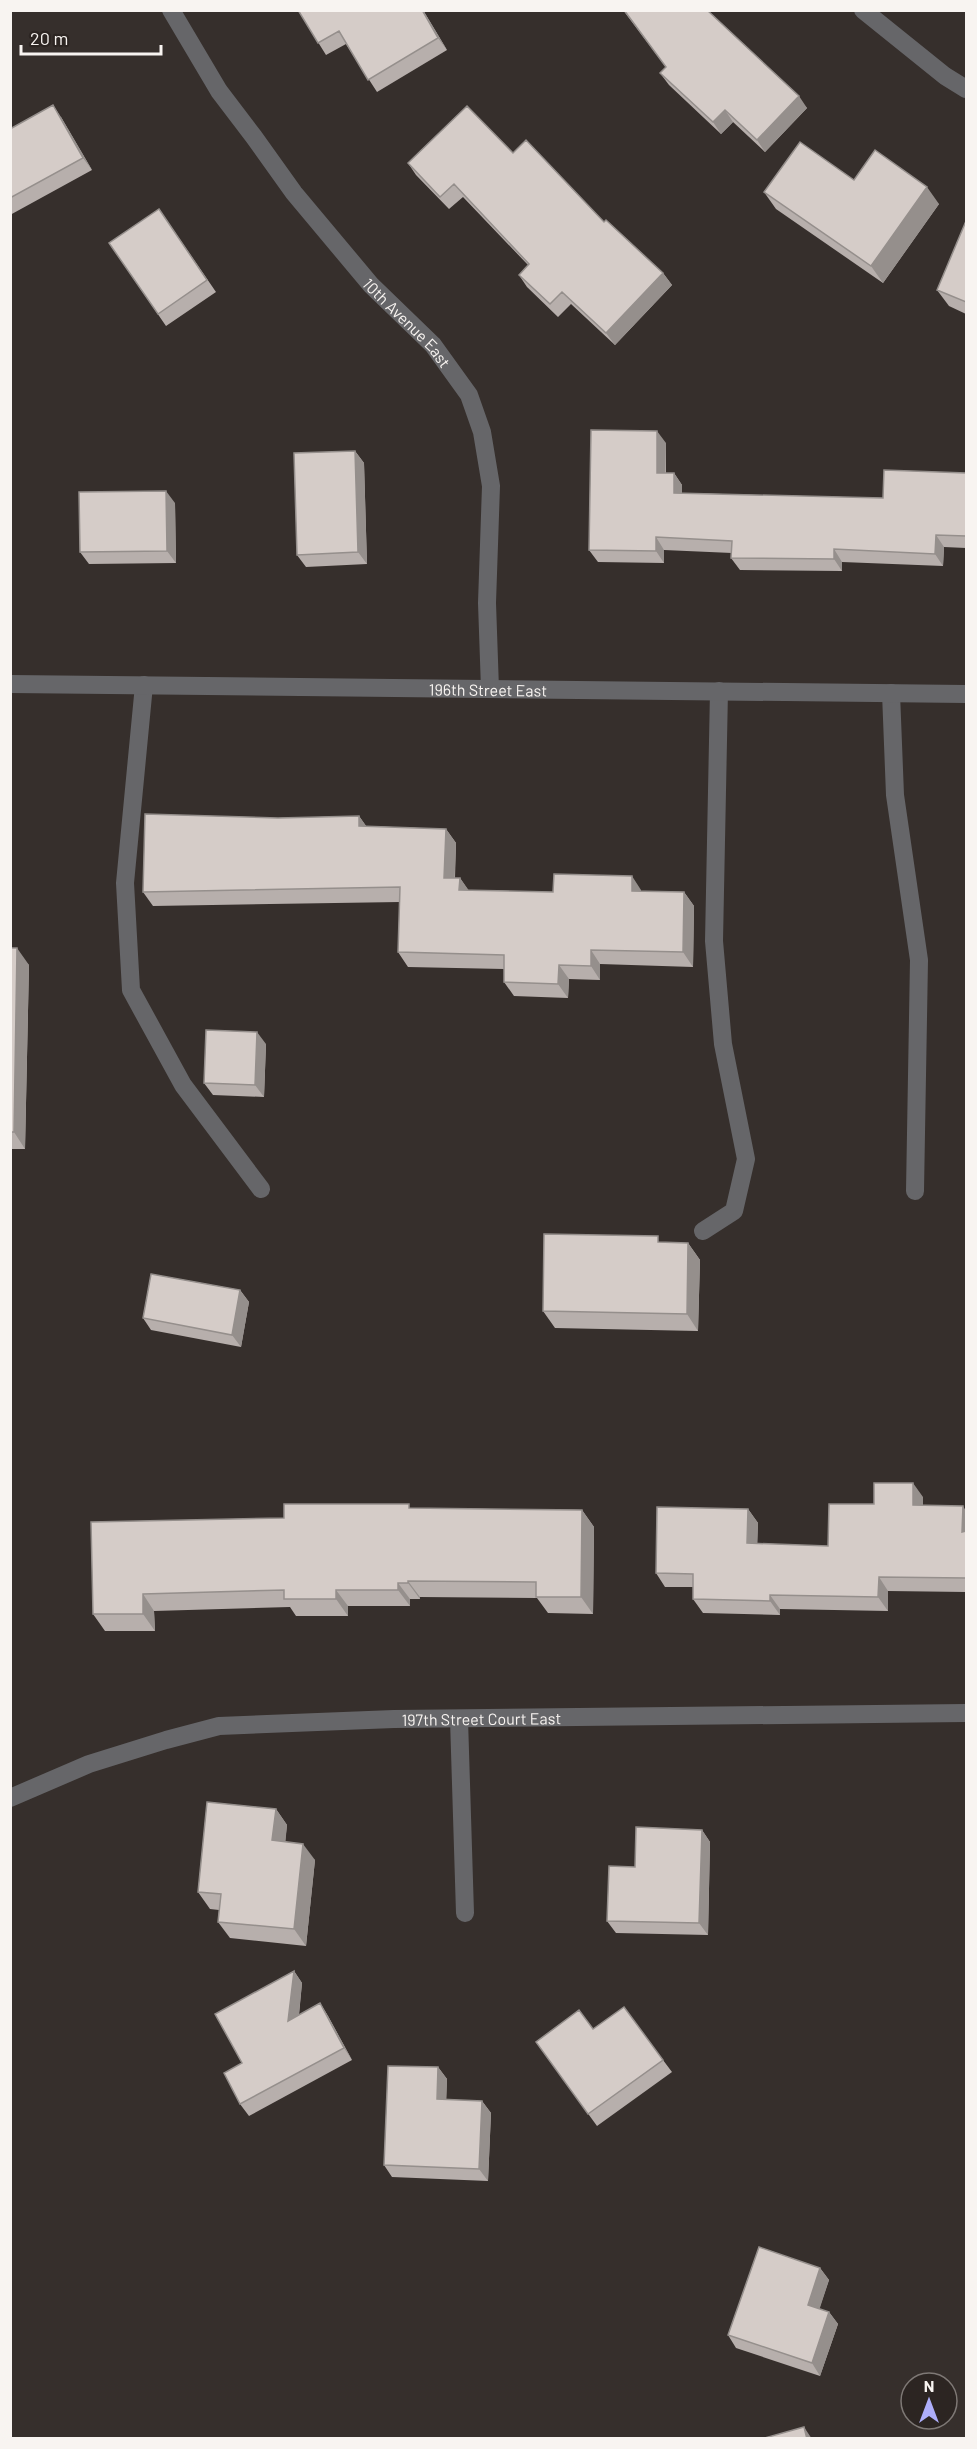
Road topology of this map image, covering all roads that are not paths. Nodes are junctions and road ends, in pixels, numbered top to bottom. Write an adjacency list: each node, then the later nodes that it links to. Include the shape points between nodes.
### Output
1 (171, 10): 6 (street, 10th Avenue East, via 219,91 294,194 371,285 433,345 469,395 482,432 491,486 487,603)
2 (863, 10): 3 (street)
3 (966, 89)
4 (10, 684): 5 (street, 196th Street East)
5 (144, 685): 6 (street, 196th Street East); 10 (street, via 124,883 131,990 183,1085)
6 (490, 689): 7 (street, 196th Street East)
7 (719, 691): 8 (street, 196th Street East); 12 (street, via 714,941 723,1044 746,1159 734,1211)
8 (891, 693): 9 (street, 196th Street East); 11 (street, via 895,795 919,960)
9 (966, 694)
10 (261, 1189)
11 (915, 1191)
12 (703, 1231)
13 (966, 1713): 14 (street, 197th Street Court East)
14 (459, 1719): 15 (street, 197th Street Court East, via 219,1726 89,1764); 16 (street)
15 (10, 1798)
16 (465, 1913)

